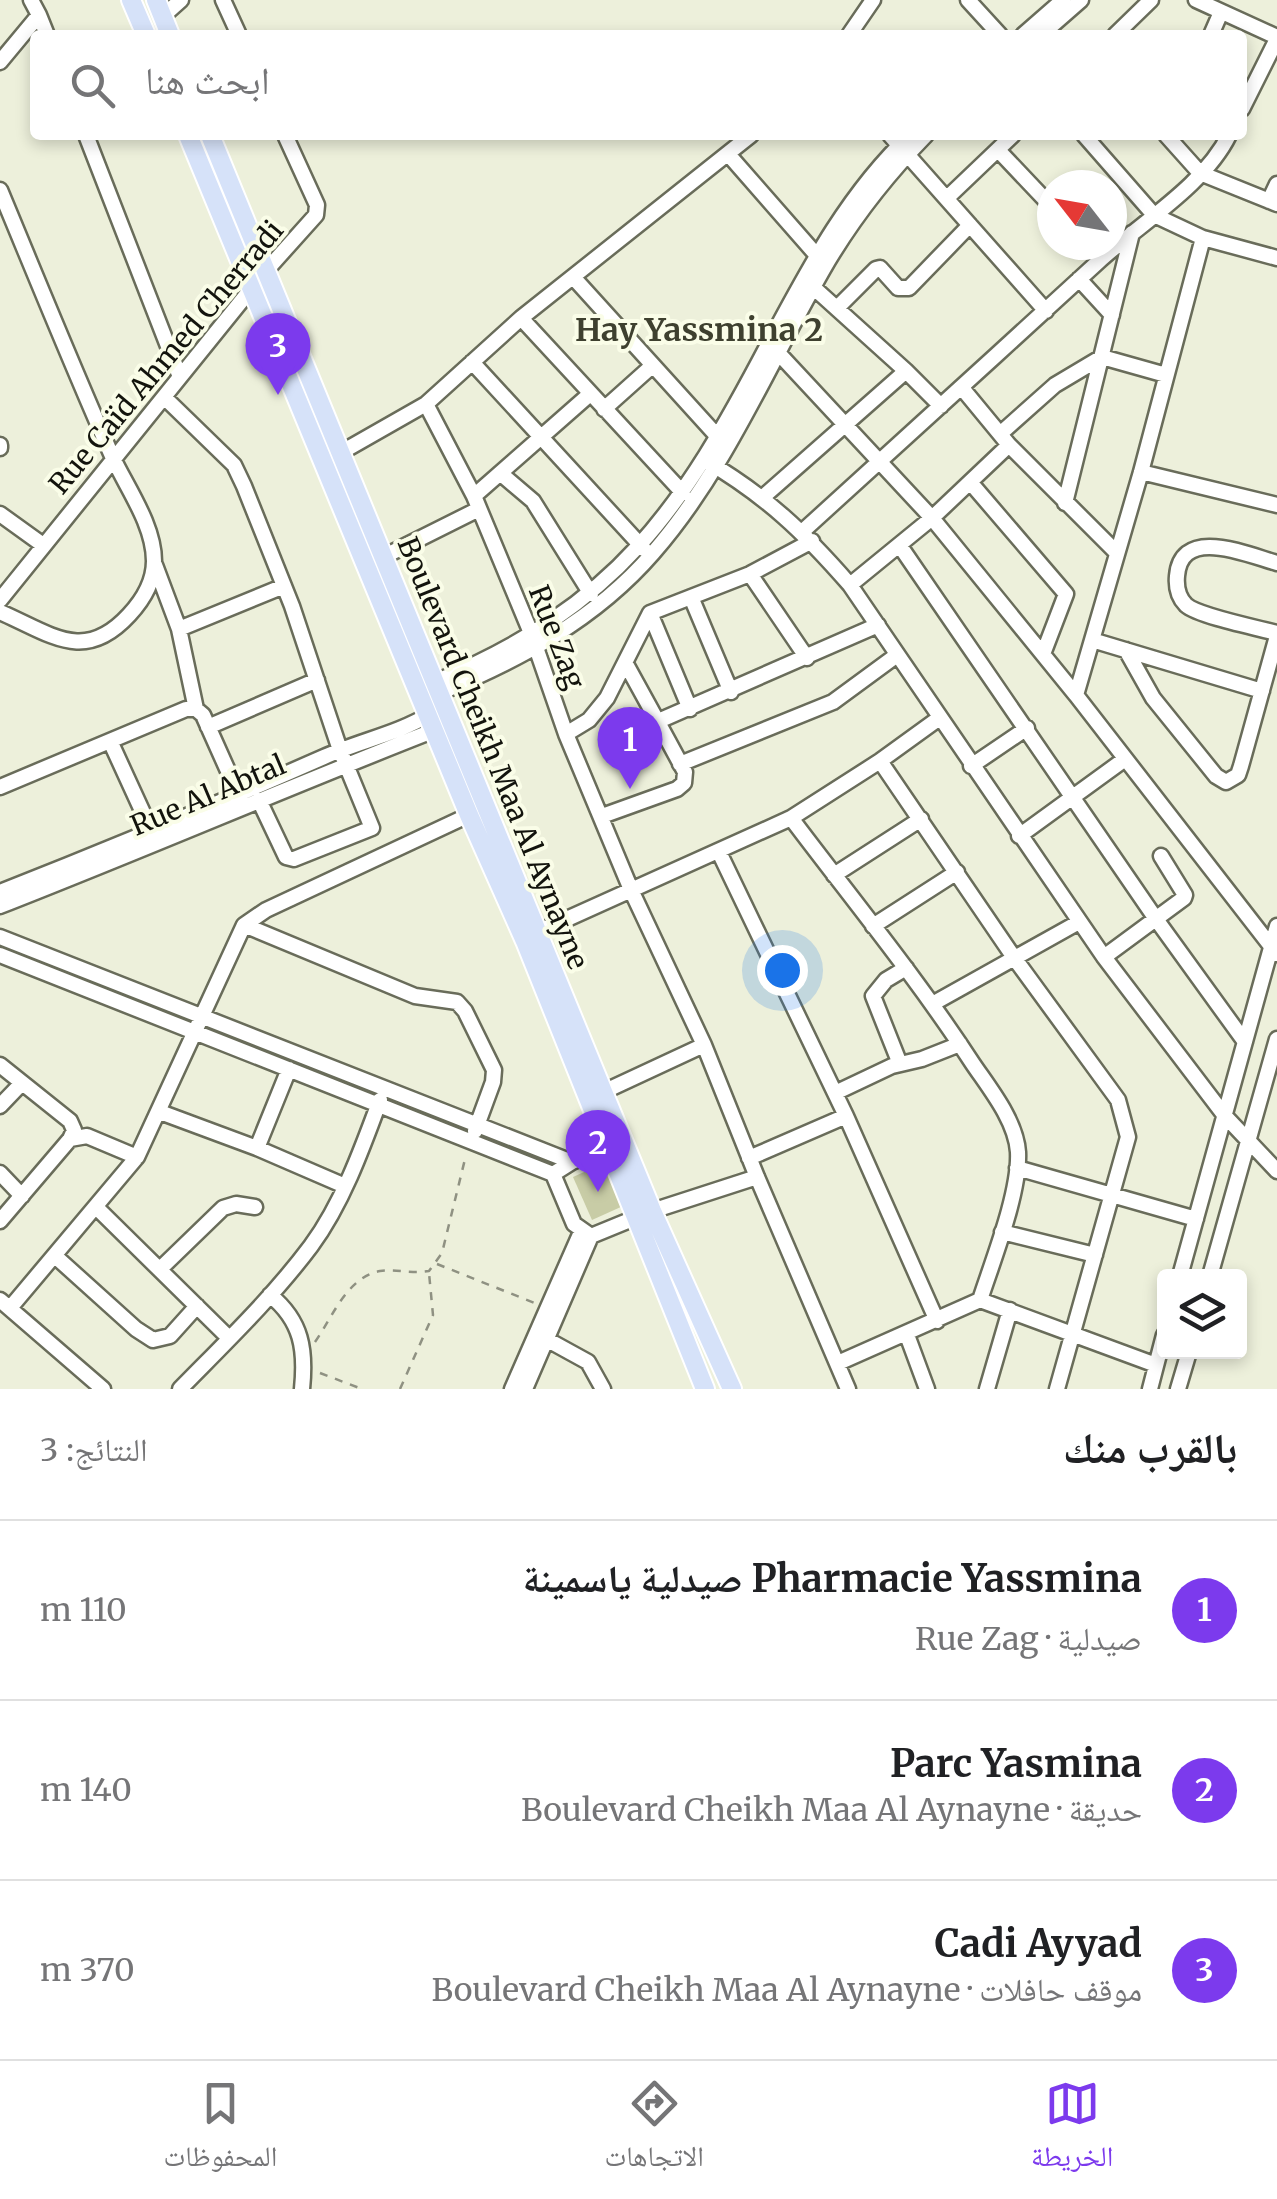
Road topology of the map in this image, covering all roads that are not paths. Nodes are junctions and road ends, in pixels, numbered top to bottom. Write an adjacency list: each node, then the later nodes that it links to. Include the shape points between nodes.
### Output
1 (31, 0): 13 (street)
2 (132, 0): 15 (main road)
3 (181, 0): 11 (street)
4 (223, 0): 17 (street)
5 (873, 0): 18 (street)
6 (968, 0): 19 (street)
7 (1063, 0): 20 (street)
8 (1081, 0): 21 (street)
9 (1151, 0): 22 (street)
10 (1196, 0): 12 (street)
11 (158, 5): 16 (main road)
12 (1221, 12): 23 (street); 24 (street)
13 (39, 15): 14 (street); 25 (street)
14 (45, 30)
15 (144, 30)
16 (168, 30)
17 (237, 30)
18 (852, 30)
19 (995, 30)
20 (1029, 30)
21 (1047, 30)
22 (1120, 30)
23 (1213, 30)
24 (1277, 38): 26 (street)
25 (0, 62)
26 (1247, 99)
27 (88, 140): 68 (street)
28 (190, 140): 57 (main road, Boulevard Cheikh Maa Al Aynayne)
29 (212, 140): 53 (main road, Boulevard Cheikh Maa Al Aynayne)
30 (287, 140): 53 (street, Rue Caïd Ahmed Cherradi, via 316,215)
31 (745, 140): 38 (street)
32 (1008, 140): 37 (street)
33 (1088, 140): 45 (street)
34 (1170, 140): 39 (street)
35 (1226, 140): 39 (street)
36 (902, 142): 43 (street); 51 (street, via 845,235)
37 (998, 150): 42 (street); 43 (street)
38 (728, 154): 51 (street); 54 (street)
39 (1200, 173): 44 (street); 45 (street)
40 (1277, 184): 44 (street)
41 (0, 190): 80 (street)
42 (1037, 191)
43 (946, 198): 46 (street)
44 (1273, 202)
45 (1154, 215): 47 (street); 49 (street)
46 (970, 225): 58 (street, via 909,288 898,288 876,269); 59 (street)
47 (1132, 233): 48 (street); 60 (street)
48 (1127, 237)
49 (1203, 238): 50 (street); 67 (street)
50 (1277, 258)
51 (821, 260): 56 (street); 62 (street)
52 (1100, 260): 55 (street)
53 (264, 272): 57 (street, Rue Caïd Ahmed Cherradi); 79 (main road, Boulevard Cheikh Maa Al Aynayne)
54 (573, 277): 61 (street); 65 (street)
55 (1079, 279): 59 (street); 60 (street)
56 (814, 287): 58 (street); 62 (street)
57 (250, 290): 68 (street, Rue Caïd Ahmed Cherradi); 129 (main road, Boulevard Cheikh Maa Al Aynayne)
58 (836, 308): 66 (street)
59 (1046, 311): 69 (street)
60 (1112, 316): 63 (street)
61 (521, 318): 64 (street); 70 (street)
62 (774, 348): 75 (street); 77 (street); 82 (street)
63 (1102, 357): 67 (street); 78 (street, via 1055,385); 89 (street)
64 (472, 362): 72 (street); 76 (street)
65 (652, 366): 74 (street); 77 (street)
66 (906, 371): 73 (street); 75 (street)
67 (1166, 375): 83 (street)
68 (180, 377): 71 (street, Rue Caïd Ahmed Cherradi)
69 (962, 388): 73 (street); 78 (street)
70 (590, 394): 74 (street); 76 (street)
71 (164, 396): 80 (street, Rue Caïd Ahmed Cherradi); 103 (street, via 234,466)
72 (426, 404): 79 (street); 88 (street, Rue Zag)
73 (941, 406): 81 (street)
74 (604, 410): 86 (street)
75 (846, 422): 81 (street); 87 (street)
76 (540, 437): 84 (street); 96 (street)
77 (718, 437): 82 (street)
78 (1005, 440): 85 (street); 89 (street)
79 (340, 454): 98 (main road, Boulevard Cheikh Maa Al Aynayne)
80 (113, 458): 94 (street, Rue Caïd Ahmed Cherradi); 100 (street, via 150,539)
81 (882, 460): 92 (street); 93 (street)
82 (710, 463): 86 (street); 87 (street); 96 (street)
83 (1142, 472): 90 (street); 97 (street)
84 (500, 473): 88 (street); 104 (street, via 533,501)
85 (970, 482): 92 (street); 116 (street, via 1066,594)
86 (684, 493): 96 (street)
87 (764, 497): 93 (street)
88 (477, 503): 98 (street); 111 (street, Rue Zag)
89 (1065, 503): 97 (street)
90 (1277, 505)
91 (0, 514): 94 (street)
92 (932, 518): 95 (street); 116 (street)
93 (808, 536): 101 (street); 102 (street)
94 (43, 544): 106 (street, Rue Caïd Ahmed Cherradi)
95 (900, 546): 102 (street); 131 (street)
96 (646, 551): 104 (street); 114 (street, via 574,622)
97 (1117, 552): 113 (street)
98 (383, 557): 121 (main road, Boulevard Cheikh Maa Al Aynayne)
99 (1277, 563): 112 (street, via 1208,546 1187,554 1176,579 1178,594 1194,610)
100 (154, 564): 107 (street, via 134,610 96,642 74,642); 110 (street)
101 (750, 574): 105 (street); 118 (street)
102 (850, 585): 109 (street)
103 (284, 586): 110 (street); 120 (street)
104 (591, 594): 111 (street)
105 (691, 597): 108 (street); 123 (street)
106 (0, 600)
107 (0, 612)
108 (650, 612): 119 (street); 126 (street)
109 (878, 626): 117 (street); 118 (street)
110 (179, 630): 125 (street)
111 (531, 633): 114 (street, Rue Zag); 121 (street)
112 (1277, 635): 122 (street)
113 (1092, 640): 115 (street); 124 (street)
114 (536, 649): 121 (street); 132 (street, Rue Zag)
115 (1126, 650): 122 (street); 122 (street, via 1169,720 1226,782 1238,775)
116 (1043, 654): 124 (street)
117 (897, 655): 127 (street); 137 (street, via 833,702)
118 (807, 658): 123 (street)
119 (626, 664): 128 (street); 132 (street, via 597,713)
120 (317, 680): 130 (street); 134 (street)
121 (443, 687): 163 (main road, Boulevard Cheikh Maa Al Aynayne)
122 (1262, 691)
123 (731, 692): 126 (street)
124 (1076, 695): 135 (street)
125 (196, 709): 130 (street); 133 (street)
126 (690, 709): 128 (street)
127 (938, 718): 136 (street); 138 (street)
128 (665, 720): 137 (street)
129 (432, 722): 134 (street, Rue Al Abtal); 143 (main road, Boulevard Cheikh Maa Al Aynayne)
130 (208, 727): 142 (street)
131 (1026, 728): 138 (street); 140 (street)
132 (566, 734): 144 (street, Rue Zag)
133 (111, 743): 139 (street); 149 (street)
134 (342, 757): 141 (street, Rue Al Abtal); 142 (street, Rue Al Abtal); 147 (street)
135 (1125, 759): 140 (street); 165 (street)
136 (880, 760): 145 (street); 146 (street)
137 (680, 764): 144 (street, via 684,783 677,789)
138 (971, 766): 148 (street)
139 (0, 787)
140 (1074, 797): 148 (street); 158 (street)
141 (259, 800): 142 (street, Rue Al Abtal); 147 (street, via 286,857)
142 (241, 801): 149 (street, Rue Al Abtal)
143 (469, 815): 151 (street); 193 (main road, Boulevard Cheikh Maa Al Aynayne)
144 (602, 816): 156 (street, Rue Zag)
145 (791, 818): 150 (street); 154 (street)
146 (920, 819): 153 (street); 154 (street)
147 (372, 828): 151 (street)
148 (1019, 836): 159 (street)
149 (155, 838): 155 (street, Rue Al Abtal); 157 (street, Rue Al Abtal)
150 (719, 852): 156 (street); 183 (street)
151 (385, 854): 160 (street)
152 (1160, 856): 158 (street, via 1185,895)
153 (957, 872): 161 (street); 168 (street)
154 (834, 875): 161 (street)
155 (0, 892)
156 (632, 892): 163 (street); 176 (street, Rue Zag)
157 (0, 906)
158 (1156, 919): 167 (street); 174 (street)
159 (1079, 922): 167 (street); 168 (street)
160 (244, 925): 171 (street); 189 (street, via 415,996 457,1002 494,1070)
161 (873, 926): 169 (street)
162 (1277, 926): 165 (street)
163 (538, 932): 182 (main road, Boulevard Cheikh Maa Al Aynayne)
164 (0, 937): 171 (street)
165 (1274, 951): 174 (street)
166 (0, 955): 172 (street)
167 (1104, 957): 188 (street)
168 (1015, 959): 170 (street); 205 (street, via 1118,1100 1128,1138)
169 (906, 968): 170 (street); 177 (street, via 872,996)
170 (934, 1003): 175 (street)
171 (203, 1016): 172 (street); 181 (street)
172 (196, 1033): 179 (street); 186 (street)
173 (1277, 1039): 191 (street)
174 (1245, 1042): 188 (street)
175 (960, 1044): 177 (street); 198 (street, via 1011,1126)
176 (704, 1045): 182 (street); 196 (street, Rue Zag)
177 (900, 1064): 183 (street)
178 (0, 1065): 180 (street)
179 (289, 1069): 185 (street); 194 (street)
180 (22, 1084): 184 (street); 190 (street, via 70,1121)
181 (384, 1090): 185 (street); 189 (street)
182 (603, 1092): 193 (main road, Boulevard Cheikh Maa Al Aynayne)
183 (835, 1094): 187 (street)
184 (0, 1106)
185 (378, 1106): 192 (street); 203 (street)
186 (160, 1112): 194 (street); 195 (street)
187 (846, 1116): 196 (street); 223 (street)
188 (1225, 1116): 191 (street); 209 (street)
189 (477, 1126): 192 (street); 197 (street)
190 (70, 1140): 195 (street, via 87,1136); 204 (street)
191 (1249, 1141): 199 (street); 217 (street)
192 (470, 1142): 201 (street)
193 (614, 1144): 197 (street); 208 (main road, Boulevard Cheikh Maa Al Aynayne)
194 (257, 1148): 203 (street)
195 (137, 1158): 207 (street)
196 (750, 1158): 202 (street, Rue Zag)
197 (572, 1162): 201 (street)
198 (1017, 1168): 205 (street); 211 (street)
199 (1277, 1171)
200 (0, 1173): 204 (street)
201 (553, 1174): 212 (street, via 574,1224)
202 (756, 1177): 208 (street); 230 (street, Rue Zag)
203 (345, 1186): 218 (street, via 312,1244)
204 (22, 1196): 210 (street)
205 (1113, 1197): 209 (street); 213 (street)
206 (255, 1207): 215 (street, via 223,1208)
207 (97, 1208): 214 (street); 215 (street)
208 (644, 1213): 212 (street); 240 (main road, Boulevard Cheikh Maa Al Aynayne); 241 (main road, Boulevard Cheikh Maa Al Aynayne)
209 (1196, 1219): 216 (street)
210 (0, 1220)
211 (1002, 1232): 213 (street); 219 (street)
212 (591, 1233): 226 (street); 226 (street, via 548,1308)
213 (1095, 1255): 224 (street)
214 (55, 1256): 220 (street); 221 (street, via 153,1340 170,1336)
215 (160, 1269): 221 (street)
216 (1182, 1269)
217 (1212, 1269)
218 (270, 1296): 227 (street); 236 (street, via 292,1316 305,1361)
219 (980, 1300): 222 (street); 223 (street)
220 (5, 1304): 234 (street)
221 (197, 1306): 227 (street)
222 (1010, 1310): 224 (street); 244 (street)
223 (937, 1321): 225 (street)
224 (1074, 1332): 231 (street); 245 (street)
225 (906, 1334): 230 (street); 243 (street)
226 (541, 1336): 237 (street); 238 (street); 239 (street, via 588,1362)
227 (229, 1338): 232 (street)
228 (1158, 1359): 231 (street)
229 (1187, 1359): 246 (street)
230 (838, 1363): 242 (street, Rue Zag)
231 (1156, 1365): 233 (street)
232 (186, 1383): 235 (street)
233 (1155, 1388)
234 (103, 1389)
235 (204, 1389)
236 (302, 1389)
237 (512, 1389)
238 (525, 1389)
239 (603, 1389)
240 (705, 1389)
241 (732, 1389)
242 (848, 1389)
243 (927, 1389)
244 (987, 1389)
245 (1057, 1389)
246 (1178, 1389)

